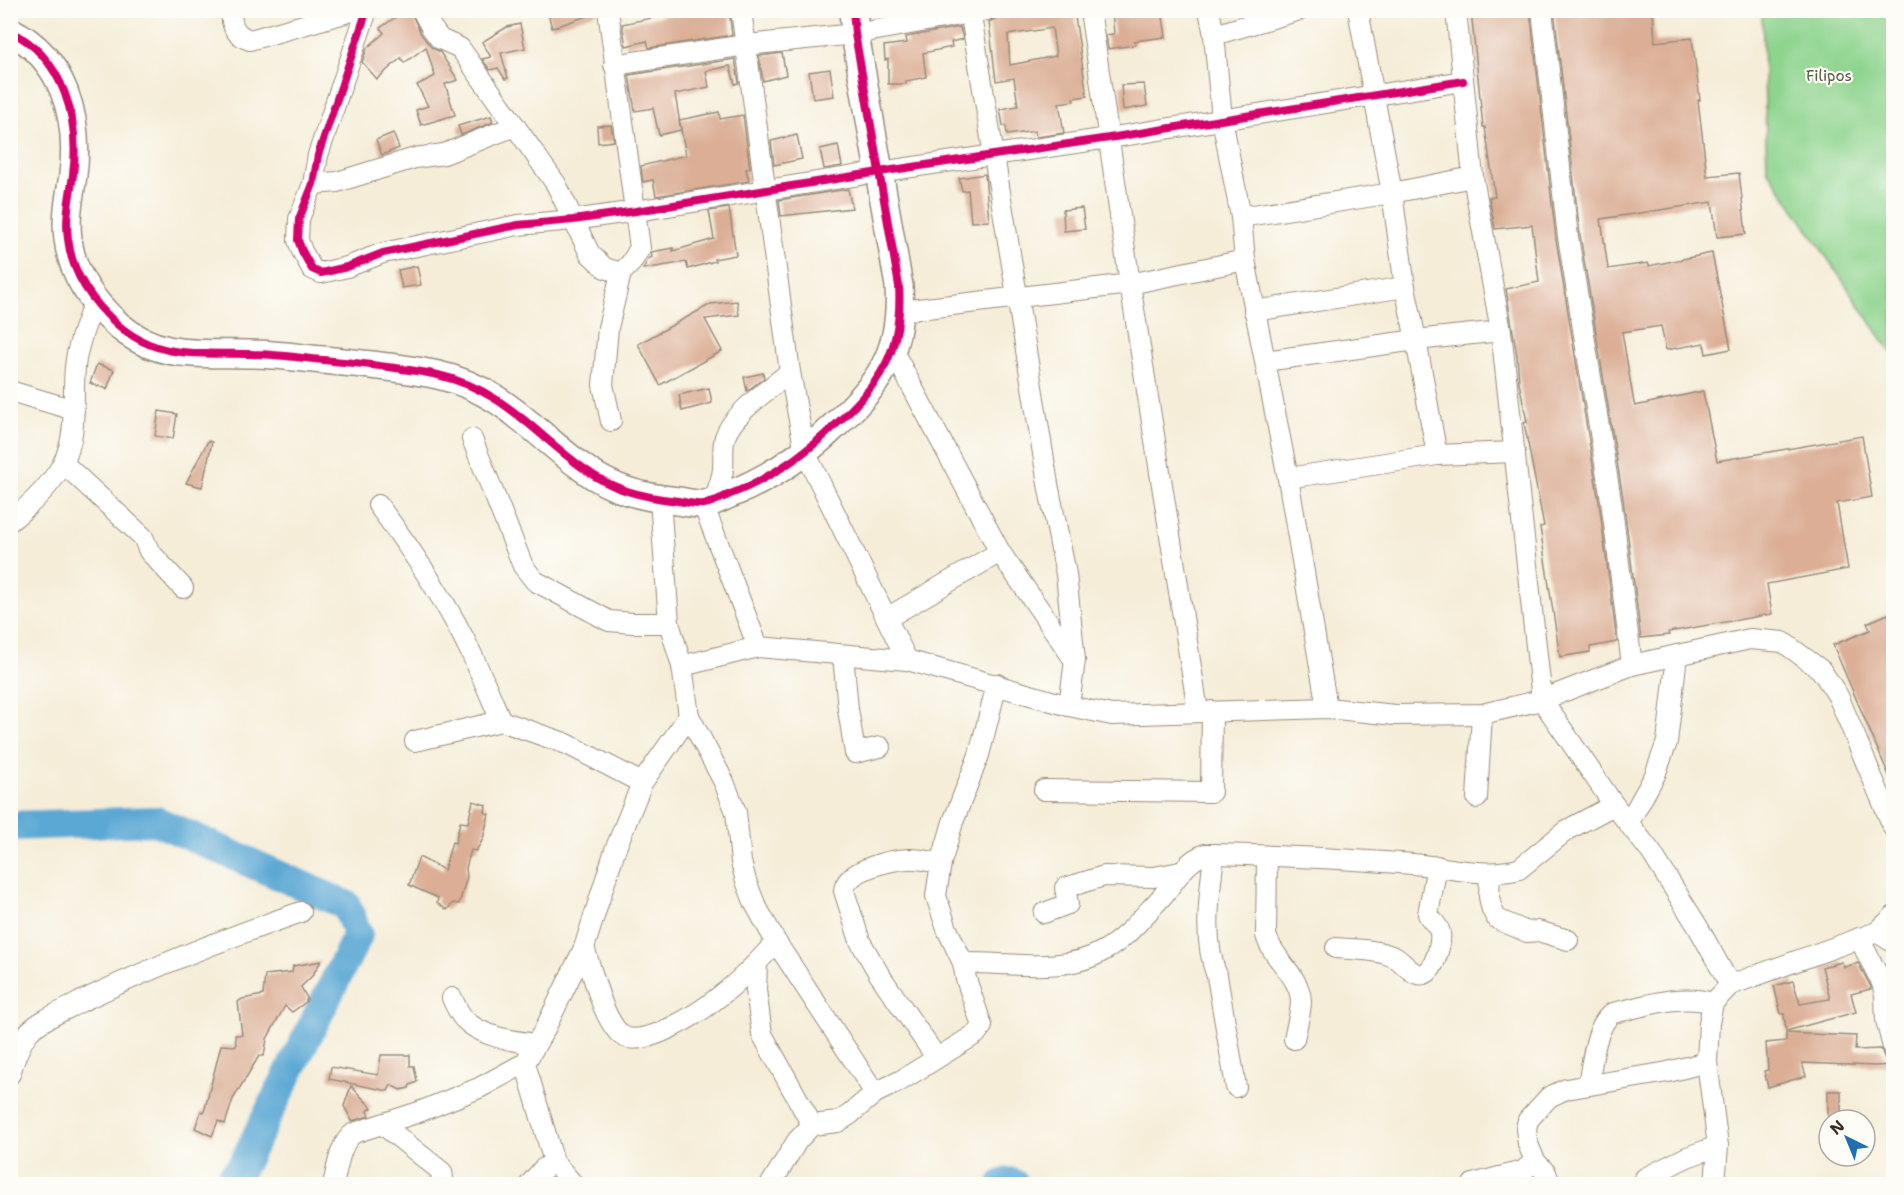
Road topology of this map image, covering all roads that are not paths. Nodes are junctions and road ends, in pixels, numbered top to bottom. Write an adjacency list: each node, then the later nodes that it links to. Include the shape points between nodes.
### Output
1 (231, 10): 14 (street, via 233,28 250,40)
2 (356, 10): 14 (street)
3 (367, 10): 28 (street, via 318,155)
4 (422, 10): 23 (street, via 440,39 460,48)
5 (608, 10): 19 (street)
6 (741, 10): 18 (street)
7 (1090, 10): 24 (street)
8 (1209, 10): 17 (street)
9 (1300, 10): 17 (street)
10 (1358, 10): 21 (street)
11 (1456, 10): 20 (street)
12 (1542, 10): 69 (street, via 1568,237 1611,500)
13 (976, 11): 15 (street); 25 (street)
14 (296, 19)
15 (854, 22): 18 (street); 26 (street)
16 (10, 31): 39 (street, via 44,58 68,100 75,142 67,238 79,280)
17 (1214, 34): 22 (street)
18 (746, 45): 19 (street); 29 (street)
19 (614, 65): 31 (street)
20 (1463, 81): 21 (street); 27 (street)
21 (1375, 94): 22 (street); 30 (street)
22 (1222, 119): 24 (street); 32 (street)
23 (515, 126): 28 (street, via 444,154 415,158 336,182); 33 (street, via 556,184)
24 (1109, 138): 25 (street); 36 (street)
25 (994, 154): 26 (street); 38 (street)
26 (879, 172): 29 (street); 40 (street)
27 (1473, 177): 30 (street); 42 (street)
28 (313, 184): 33 (street, via 299,219 298,240 306,261 321,273 383,254 518,225)
29 (765, 191): 31 (street); 46 (street)
30 (1392, 193): 32 (street); 37 (street)
31 (636, 211): 33 (street); 35 (street, via 640,248)
32 (1241, 217): 34 (street)
33 (573, 220): 35 (street, via 590,254 605,268)
34 (1245, 260): 36 (street); 41 (street)
35 (621, 273): 49 (street, via 608,328 603,385)
36 (1130, 284): 38 (street); 75 (street)
37 (1405, 287): 41 (street); 43 (street)
38 (1016, 296): 40 (street); 68 (street, via 1066,574)
39 (94, 301): 48 (street, via 75,365); 56 (street, via 138,341 161,350 375,364 464,382 512,408 602,481)
40 (900, 310): 44 (street)
41 (1254, 311): 45 (street)
42 (1501, 331): 43 (street); 52 (street)
43 (1416, 340): 45 (street); 53 (street)
44 (893, 351): 51 (street, via 871,388); 60 (street)
45 (1265, 362): 55 (street)
46 (790, 372): 51 (street); 57 (street, via 730,428 725,437 723,473)
47 (10, 391): 48 (street)
48 (74, 410): 54 (street, via 69,449)
49 (611, 421)
50 (472, 439): 63 (street, via 523,566 535,581 609,621)
51 (805, 452): 57 (street, via 759,482); 62 (street)
52 (1515, 452): 53 (street); 72 (street)
53 (1437, 454): 55 (street)
54 (63, 463): 59 (street); 61 (street, via 143,537 149,551)
55 (1288, 478): 74 (street)
56 (660, 500): 57 (street); 63 (street)
57 (709, 502): 64 (street)
58 (378, 505): 78 (street, via 447,607)
59 (10, 521)
60 (1000, 552): 62 (street); 68 (street)
61 (183, 588)
62 (886, 618): 67 (street)
63 (669, 623): 70 (street)
64 (758, 647): 66 (street); 70 (street)
65 (1677, 655): 69 (street); 85 (street, via 1667,742 1655,775); 86 (street, via 1750,639 1783,642 1803,655 1821,670 1838,696)
66 (843, 656): 67 (street); 80 (street, via 855,753)
67 (907, 660): 71 (street)
68 (1075, 660): 73 (street)
69 (1632, 665): 72 (street)
70 (682, 666): 77 (street)
71 (997, 684): 73 (street); 89 (street, via 979,754 952,822)
72 (1542, 700): 76 (street); 84 (street)
73 (1070, 706): 75 (street, via 1112,715)
74 (1327, 708): 75 (street); 76 (street, via 1395,715)
75 (1205, 711): 82 (street, via 1211,792)
76 (1482, 714): 83 (street)
77 (689, 716): 81 (street); 98 (street, via 736,812 746,881)
78 (501, 721): 79 (street); 81 (street, via 567,744)
79 (415, 741)
80 (880, 747)
81 (642, 783): 100 (street, via 615,850)
82 (1044, 790)
83 (1477, 798)
84 (1614, 805): 85 (street); 92 (street, via 1567,830 1519,869)
85 (1629, 822): 104 (street)
86 (1893, 829)
87 (1214, 854): 88 (street); 91 (street, via 1198,857); 115 (street, via 1210,960 1217,976)
88 (1267, 857): 90 (street); 107 (street, via 1266,934 1301,1002)
89 (941, 863): 103 (street, via 936,896); 110 (street, via 910,858 878,864 850,877 844,891 860,941)
90 (1437, 866): 92 (street); 101 (street, via 1428,914 1440,931 1441,945 1431,970 1417,974 1397,959 1375,951)
91 (1180, 872): 94 (street, via 1154,877 1104,876 1080,882 1065,888 1068,904); 103 (street, via 1147,912 1094,957 1029,966)
92 (1490, 873): 97 (street, via 1489,897 1497,919 1527,932 1538,931)
93 (302, 912): 113 (street, via 214,943 56,1014 29,1032)
94 (1044, 913)
95 (1893, 916): 96 (street)
96 (1868, 935): 99 (street); 104 (street); 109 (street, via 1886,995 1886,1020)
97 (1568, 940)
98 (777, 942): 102 (street); 116 (street)
99 (1893, 943)
100 (584, 948): 102 (street, via 614,1026 624,1037 637,1040 663,1031 703,1008); 108 (street)
101 (1336, 948)
102 (757, 963): 118 (street, via 762,1034)
103 (963, 963): 110 (street, via 982,1026 976,1034)
104 (1731, 985): 106 (street)
105 (452, 998): 108 (street, via 465,1020 478,1028 500,1038)
106 (1713, 1003): 111 (street); 114 (street, via 1691,998 1672,1000 1607,1016 1597,1040)
107 (1294, 1039)
108 (536, 1044): 112 (street)
109 (1893, 1051)
110 (936, 1057): 116 (street)
111 (1707, 1062): 114 (street); 119 (street)
112 (525, 1063): 117 (street, via 479,1089); 120 (street)
113 (10, 1074)
114 (1588, 1085): 121 (street, via 1549,1096 1528,1120)
115 (1236, 1087)
116 (875, 1093): 118 (street, via 838,1122)
117 (382, 1124): 123 (street, via 346,1138); 124 (street, via 442,1172)
118 (812, 1125): 127 (street, via 797,1141)
119 (1718, 1146): 122 (street); 130 (street)
120 (554, 1162): 125 (street); 126 (street)
121 (1528, 1172): 128 (street); 129 (street, via 1546,1173)
122 (1645, 1178)
123 (333, 1185)
124 (440, 1185)
125 (530, 1185)
126 (573, 1185)
127 (771, 1185)
128 (1473, 1185)
129 (1551, 1185)
130 (1715, 1185)

